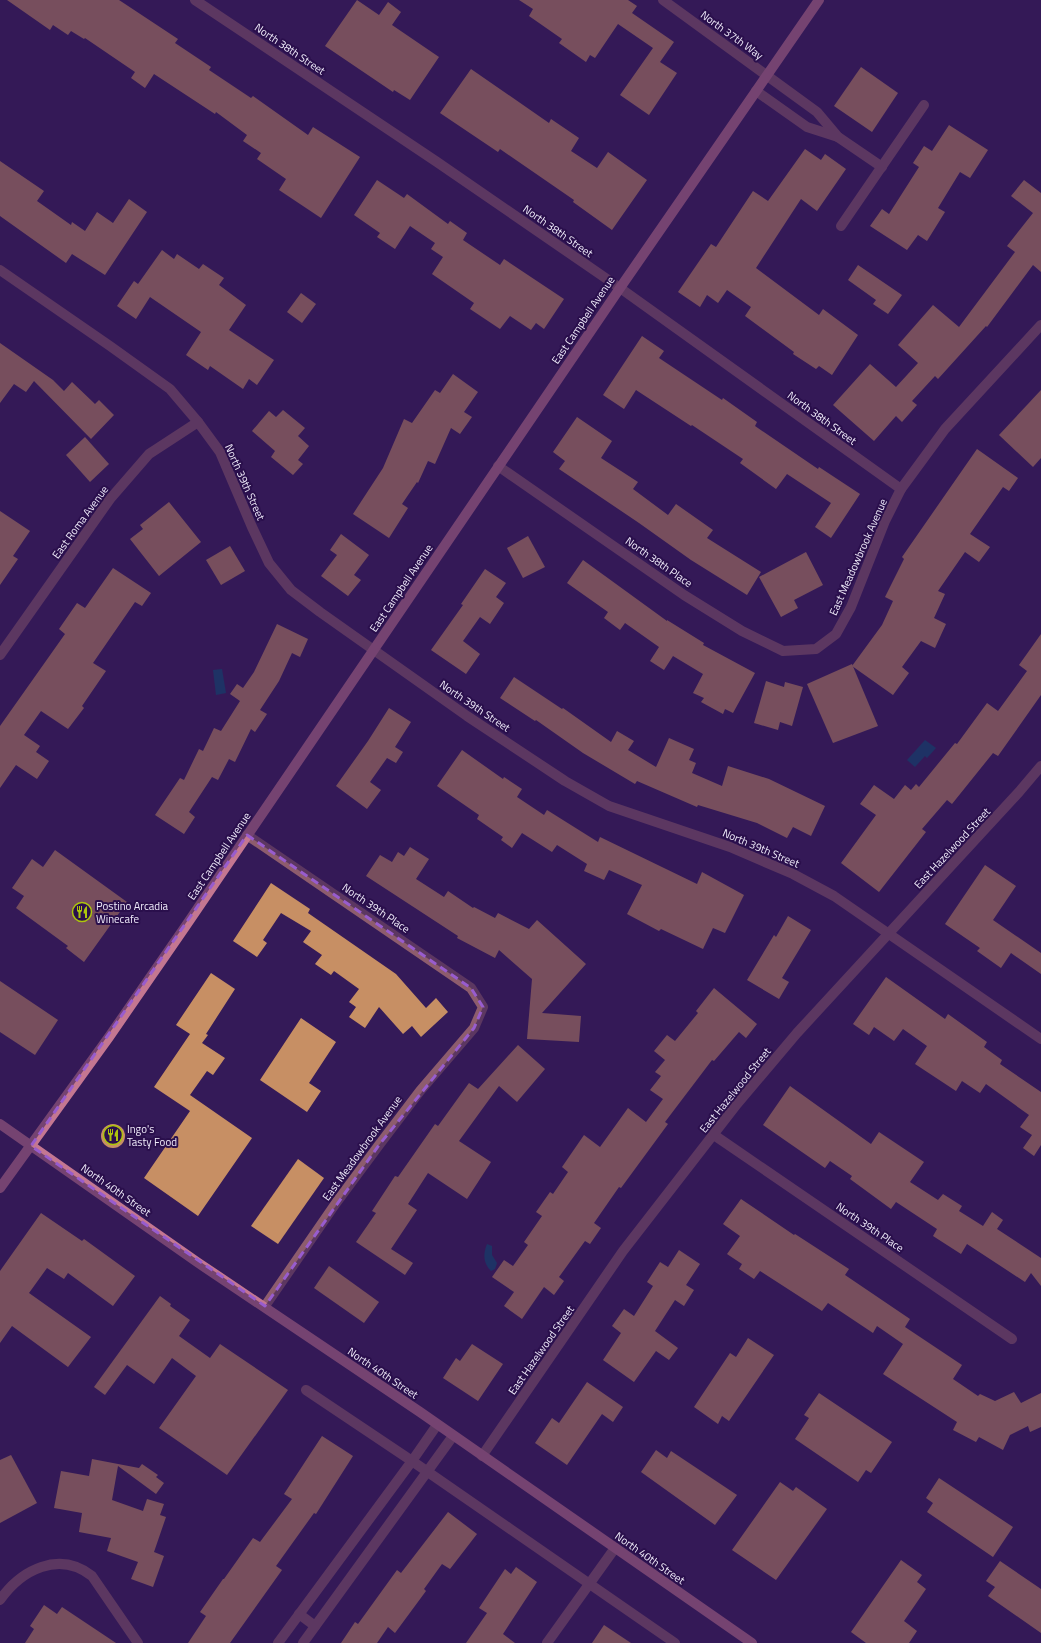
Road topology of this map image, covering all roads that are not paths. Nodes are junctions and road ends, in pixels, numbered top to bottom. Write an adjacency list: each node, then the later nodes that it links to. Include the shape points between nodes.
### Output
1 (195, 0): 13 (street, North 38th Street)
2 (663, 0): 4 (street, North 37th Way)
3 (819, 0): 4 (street, East Campbell Avenue)
4 (767, 76): 5 (street, East Campbell Avenue); 7 (street, North 37th Way)
5 (756, 91): 8 (street); 13 (street, East Campbell Avenue)
6 (924, 105): 10 (street)
7 (817, 112): 8 (street); 9 (street, North 37th Way)
8 (807, 127): 9 (street)
9 (838, 137): 10 (street)
10 (882, 167): 11 (street)
11 (841, 226)
12 (0, 270): 15 (street, North 39th Street, via 170,389)
13 (620, 288): 16 (street, East Campbell Avenue); 17 (street, North 38th Street)
14 (1041, 325): 17 (street, East Meadowbrook Avenue, via 945,428)
15 (198, 422): 19 (street, North 39th Street, via 220,452 269,563 291,590); 20 (street, East Roma Avenue, via 149,454 110,499)
16 (498, 466): 18 (street, North 38th Place, via 684,595 742,631 783,651); 19 (street, East Campbell Avenue)
17 (901, 490): 18 (street, East Meadowbrook Avenue, via 885,521 851,607 836,634)
18 (816, 648)
19 (373, 651): 22 (street, East Campbell Avenue); 23 (street, North 39th Street, via 467,716 608,806 730,847 793,874 834,896)
20 (0, 655)
21 (1041, 766): 23 (street, East Hazelwood Street)
22 (247, 835): 24 (street, North 39th Place, via 472,988); 28 (street, East Campbell Avenue)
23 (889, 934): 25 (street, North 39th Street); 27 (street, East Hazelwood Street, via 797,1033)
24 (483, 1007): 30 (street, East Meadowbrook Avenue, via 474,1028 383,1139)
25 (1041, 1039)
26 (0, 1124): 28 (street, North 40th Street)
27 (714, 1135): 31 (street, North 39th Place); 35 (street, East Hazelwood Street, via 623,1251)
28 (31, 1146): 29 (street, East Campbell Avenue); 30 (street, North 40th Street, via 197,1262)
29 (0, 1188)
30 (265, 1306): 33 (street, North 40th Street)
31 (1012, 1339)
32 (306, 1390): 36 (street)
33 (437, 1425): 34 (street, North 40th Street); 36 (street)
34 (453, 1436): 35 (street, North 40th Street); 37 (street)
35 (482, 1456): 38 (street, North 40th Street)
36 (412, 1461): 37 (street); 41 (street)
37 (428, 1472): 39 (street); 42 (street)
38 (615, 1548): 39 (street); 48 (street, North 40th Street)
39 (591, 1584): 46 (street); 47 (street)
40 (0, 1600): 43 (street, via 22,1576 38,1567 52,1564 67,1565 87,1571)
41 (299, 1614): 42 (street); 44 (street)
42 (316, 1626): 45 (street)
43 (138, 1643)
44 (278, 1643)
45 (303, 1643)
46 (547, 1643)
47 (675, 1643)
48 (752, 1643)

